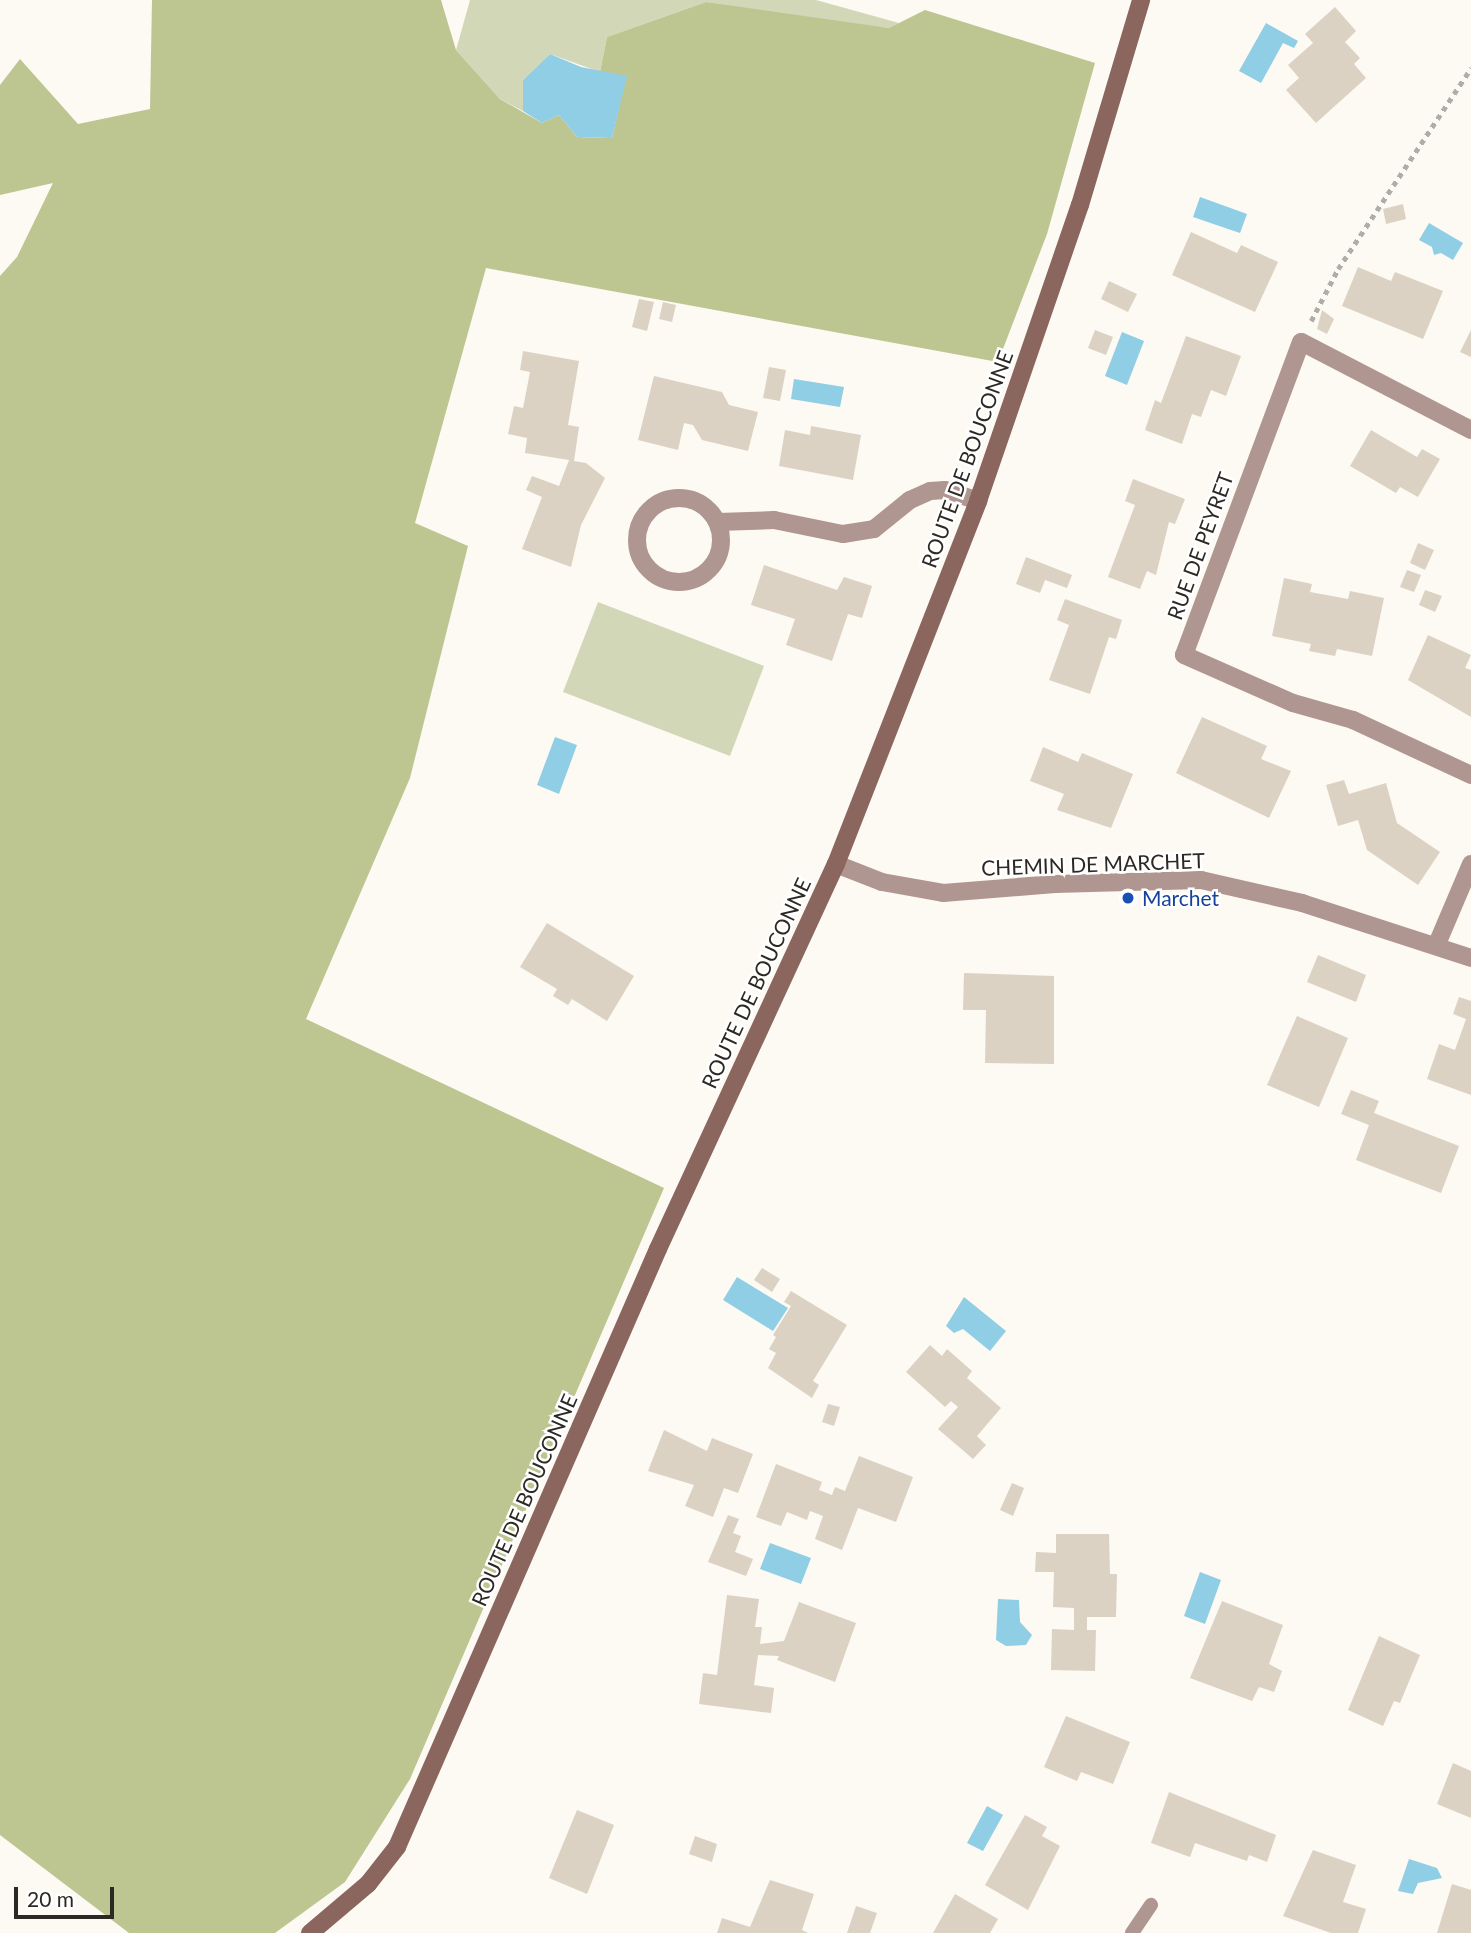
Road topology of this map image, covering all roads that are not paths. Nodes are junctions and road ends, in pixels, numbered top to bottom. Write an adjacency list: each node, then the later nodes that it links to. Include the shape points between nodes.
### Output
1 (1141, 0): 3 (street, ROUTE DE BOUCONNE, via 1080,205)
2 (1471, 430): 5 (street, RUE DE PEYRET, via 1301,342 1184,655 1293,703 1353,720)
3 (978, 500): 4 (street, via 945,490 930,491 910,500 874,529 843,534 774,520); 6 (street, ROUTE DE BOUCONNE)
4 (718, 522): 4 (street, via 703,505 683,497 661,501 644,515 636,536 640,558 654,575 675,582 697,579 714,564 721,544)
5 (1471, 775)
6 (836, 863): 8 (street, CHEMIN DE MARCHET, via 882,882 943,893 1201,880 1261,891); 11 (street, ROUTE DE BOUCONNE, via 658,1249 397,1847 368,1884)
7 (1471, 864): 8 (street)
8 (1437, 944): 9 (street, CHEMIN DE MARCHET)
9 (1471, 958)
10 (1151, 1905): 12 (lane)
11 (310, 1933)
12 (1132, 1933)

